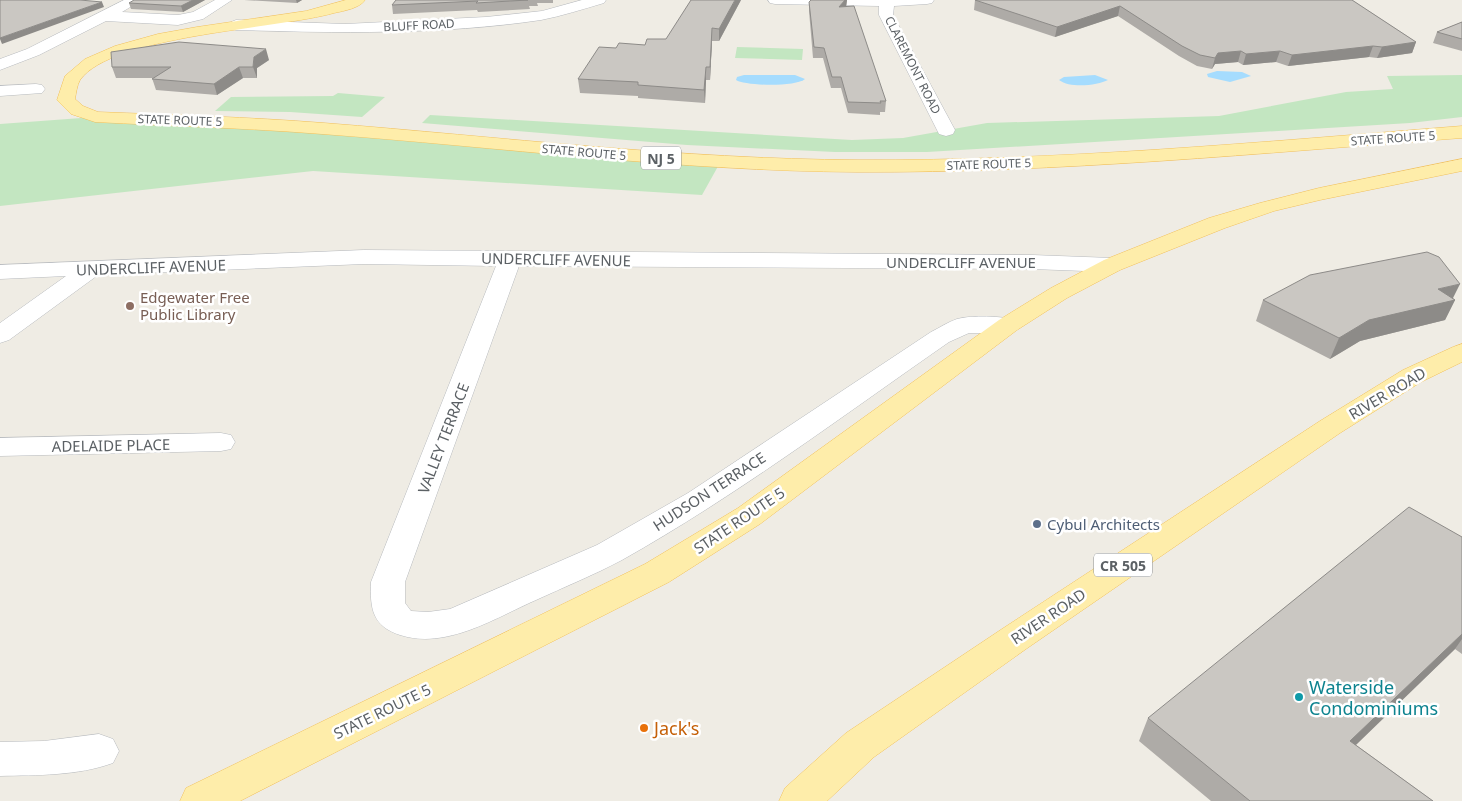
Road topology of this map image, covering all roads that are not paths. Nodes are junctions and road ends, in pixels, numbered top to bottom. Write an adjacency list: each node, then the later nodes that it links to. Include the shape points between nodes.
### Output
1 (225, 0): 8 (street, via 198,16 178,20)
2 (358, 0): 9 (main road, STATE ROUTE 5 / NJ 5, via 315,13)
3 (599, 0): 9 (street, BLUFF ROAD, via 543,15 486,22 345,29)
4 (775, 0): 6 (street)
5 (927, 0): 6 (street)
6 (886, 1): 13 (street, CLAREMONT ROAD, via 886,15)
7 (132, 2): 8 (street)
8 (103, 9): 10 (street, via 33,52)
9 (236, 25): 14 (main road, STATE ROUTE 5 / NJ 5, via 157,38 115,52 78,72 64,91 66,100 78,110 95,117 320,128 650,158 840,165 937,165 1104,158)
10 (0, 65)
11 (36, 89): 12 (street)
12 (0, 91)
13 (946, 130)
14 (1462, 132)
15 (1462, 165): 17 (main road, STATE ROUTE 5, via 1267,207 1216,223)
16 (510, 259): 17 (street, UNDERCLIFF AVENUE); 18 (street, UNDERCLIFF AVENUE, via 364,257); 25 (street, VALLEY TERRACE, via 388,582 388,606)
17 (1112, 265): 20 (main road, STATE ROUTE 5)
18 (90, 270): 19 (street, UNDERCLIFF AVENUE); 21 (street)
19 (0, 272)
20 (1008, 325): 25 (street, HUDSON TERRACE, via 964,325 940,337 699,501 608,553 456,621 421,626); 28 (main road, STATE ROUTE 5, via 749,516 657,573)
21 (0, 335)
22 (1462, 352): 29 (main road, RIVER ROAD / CR 505, via 1412,376 1330,427 1014,639 860,745)
23 (221, 442): 24 (street, ADELAIDE PLACE)
24 (0, 447)
25 (395, 618)
26 (99, 751): 27 (street, via 44,758)
27 (0, 759)
28 (200, 801)
29 (800, 801)

